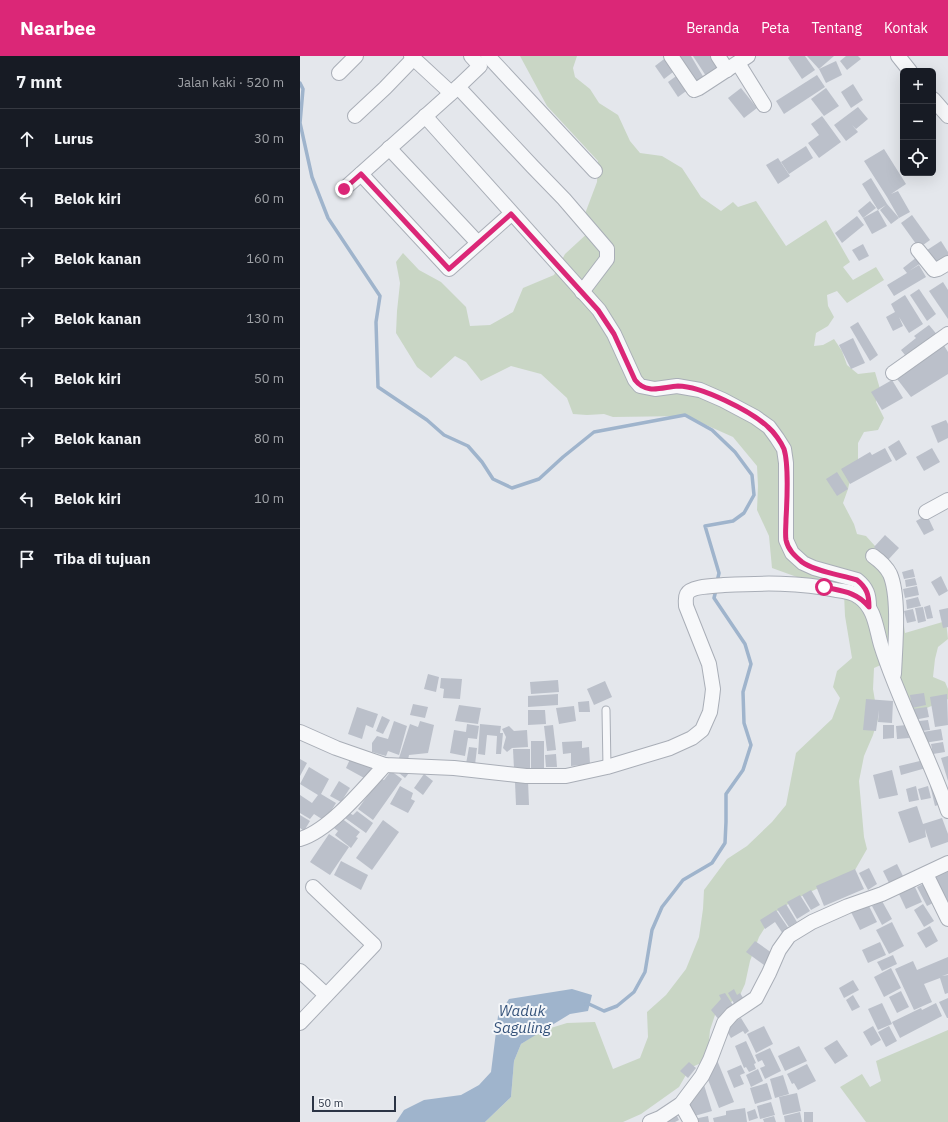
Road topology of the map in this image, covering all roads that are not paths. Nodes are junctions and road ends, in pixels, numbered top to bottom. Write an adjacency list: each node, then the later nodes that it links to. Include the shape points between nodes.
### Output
1 (356, 56): 9 (street)
2 (671, 56): 7 (street, via 694,90)
3 (718, 56): 7 (street)
4 (898, 56): 8 (street)
5 (412, 57): 10 (street); 13 (street, via 385,88)
6 (482, 58): 10 (street); 17 (street)
7 (737, 63): 12 (street)
8 (908, 68)
9 (339, 73)
10 (454, 90): 14 (street); 24 (street, via 564,199 607,248 607,259)
11 (936, 102): 15 (street)
12 (764, 105)
13 (355, 116)
14 (424, 116): 16 (street); 20 (street)
15 (948, 116)
16 (390, 148): 18 (street); 21 (street)
17 (595, 171)
18 (361, 174): 19 (street); 21 (street, via 449,269)
19 (344, 189)
20 (511, 214): 21 (street); 24 (street)
21 (478, 243)
22 (918, 250): 23 (street, via 934,270)
23 (948, 263)
24 (582, 292): 30 (street, via 614,334 640,386 655,389 678,386 700,390 755,417 769,427 784,449 786,540 792,553 803,563 814,568 857,580 868,594)
25 (948, 334): 26 (street)
26 (893, 373)
27 (948, 500): 28 (street)
28 (926, 512)
29 (873, 556): 31 (street, via 884,564 894,592 896,627)
30 (869, 607): 31 (street); 35 (street, via 858,596 849,593 824,587 789,584 727,585 689,592 686,606 709,664 713,689 710,712 702,730 676,746)
31 (893, 680): 36 (street)
32 (606, 710): 35 (lane)
33 (300, 732): 34 (street)
34 (385, 765): 35 (street, via 544,776 566,776); 37 (street, via 347,807 315,833)
35 (607, 767)
36 (948, 811)
37 (300, 839)
38 (948, 862): 39 (street)
39 (926, 874): 41 (street); 45 (street, via 812,922 790,936 779,950 756,998 724,1022 702,1076)
40 (312, 887): 43 (street, via 374,945)
41 (948, 919)
42 (300, 971): 43 (street)
43 (326, 995): 44 (street)
44 (300, 1023)
45 (681, 1104): 46 (street); 47 (street)
46 (650, 1122)
47 (692, 1122)

